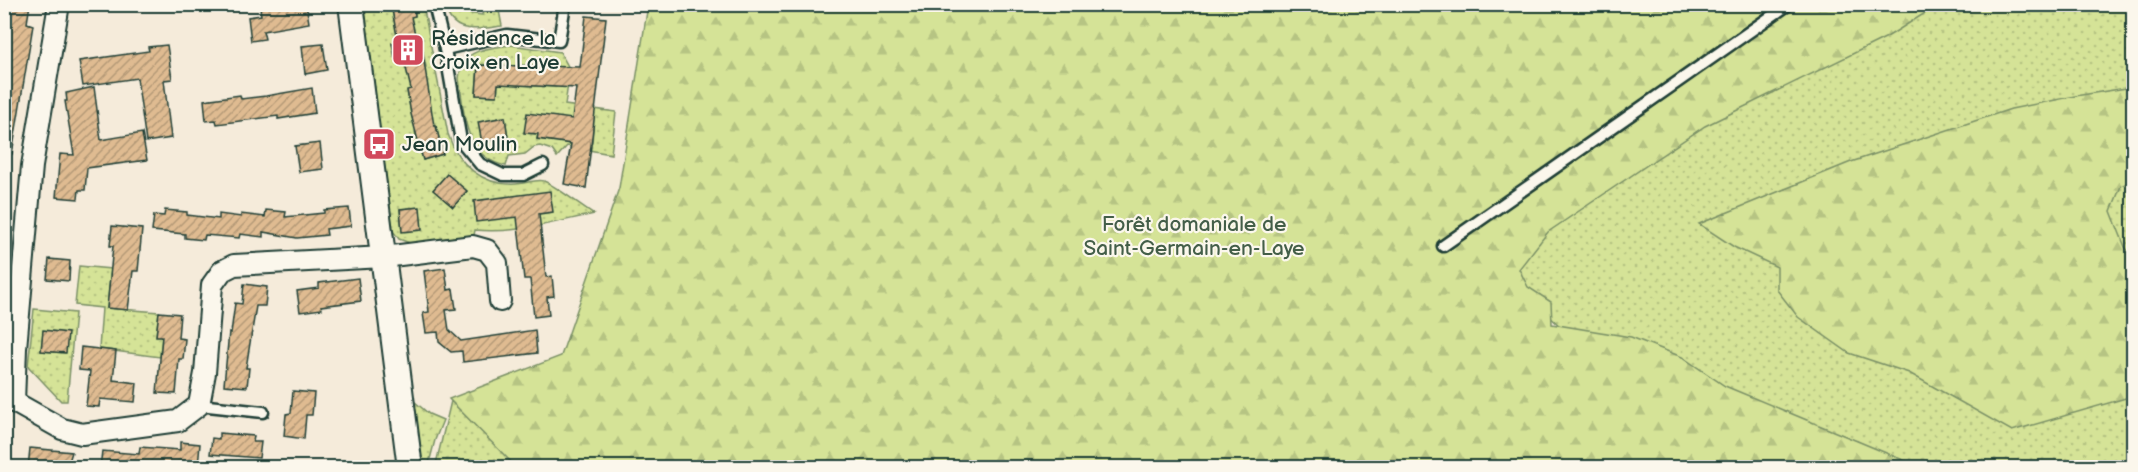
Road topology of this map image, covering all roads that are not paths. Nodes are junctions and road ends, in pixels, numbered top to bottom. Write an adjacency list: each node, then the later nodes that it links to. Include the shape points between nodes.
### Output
1 (59, 4): 12 (street, via 32,166)
2 (351, 4): 9 (street)
3 (434, 4): 6 (lane)
4 (565, 4): 6 (lane, via 559,41 507,35)
5 (1789, 4): 8 (lane)
6 (446, 49): 7 (lane, via 461,141 480,164 503,175 523,175)
7 (543, 165)
8 (1443, 246)
9 (384, 257): 10 (street, via 473,246 487,250 497,263); 11 (street, via 234,265 222,272 212,285); 14 (street)
10 (500, 301)
11 (199, 405): 12 (street, via 178,421 82,434); 13 (lane)
12 (9, 406)
13 (263, 412)
14 (410, 468)

